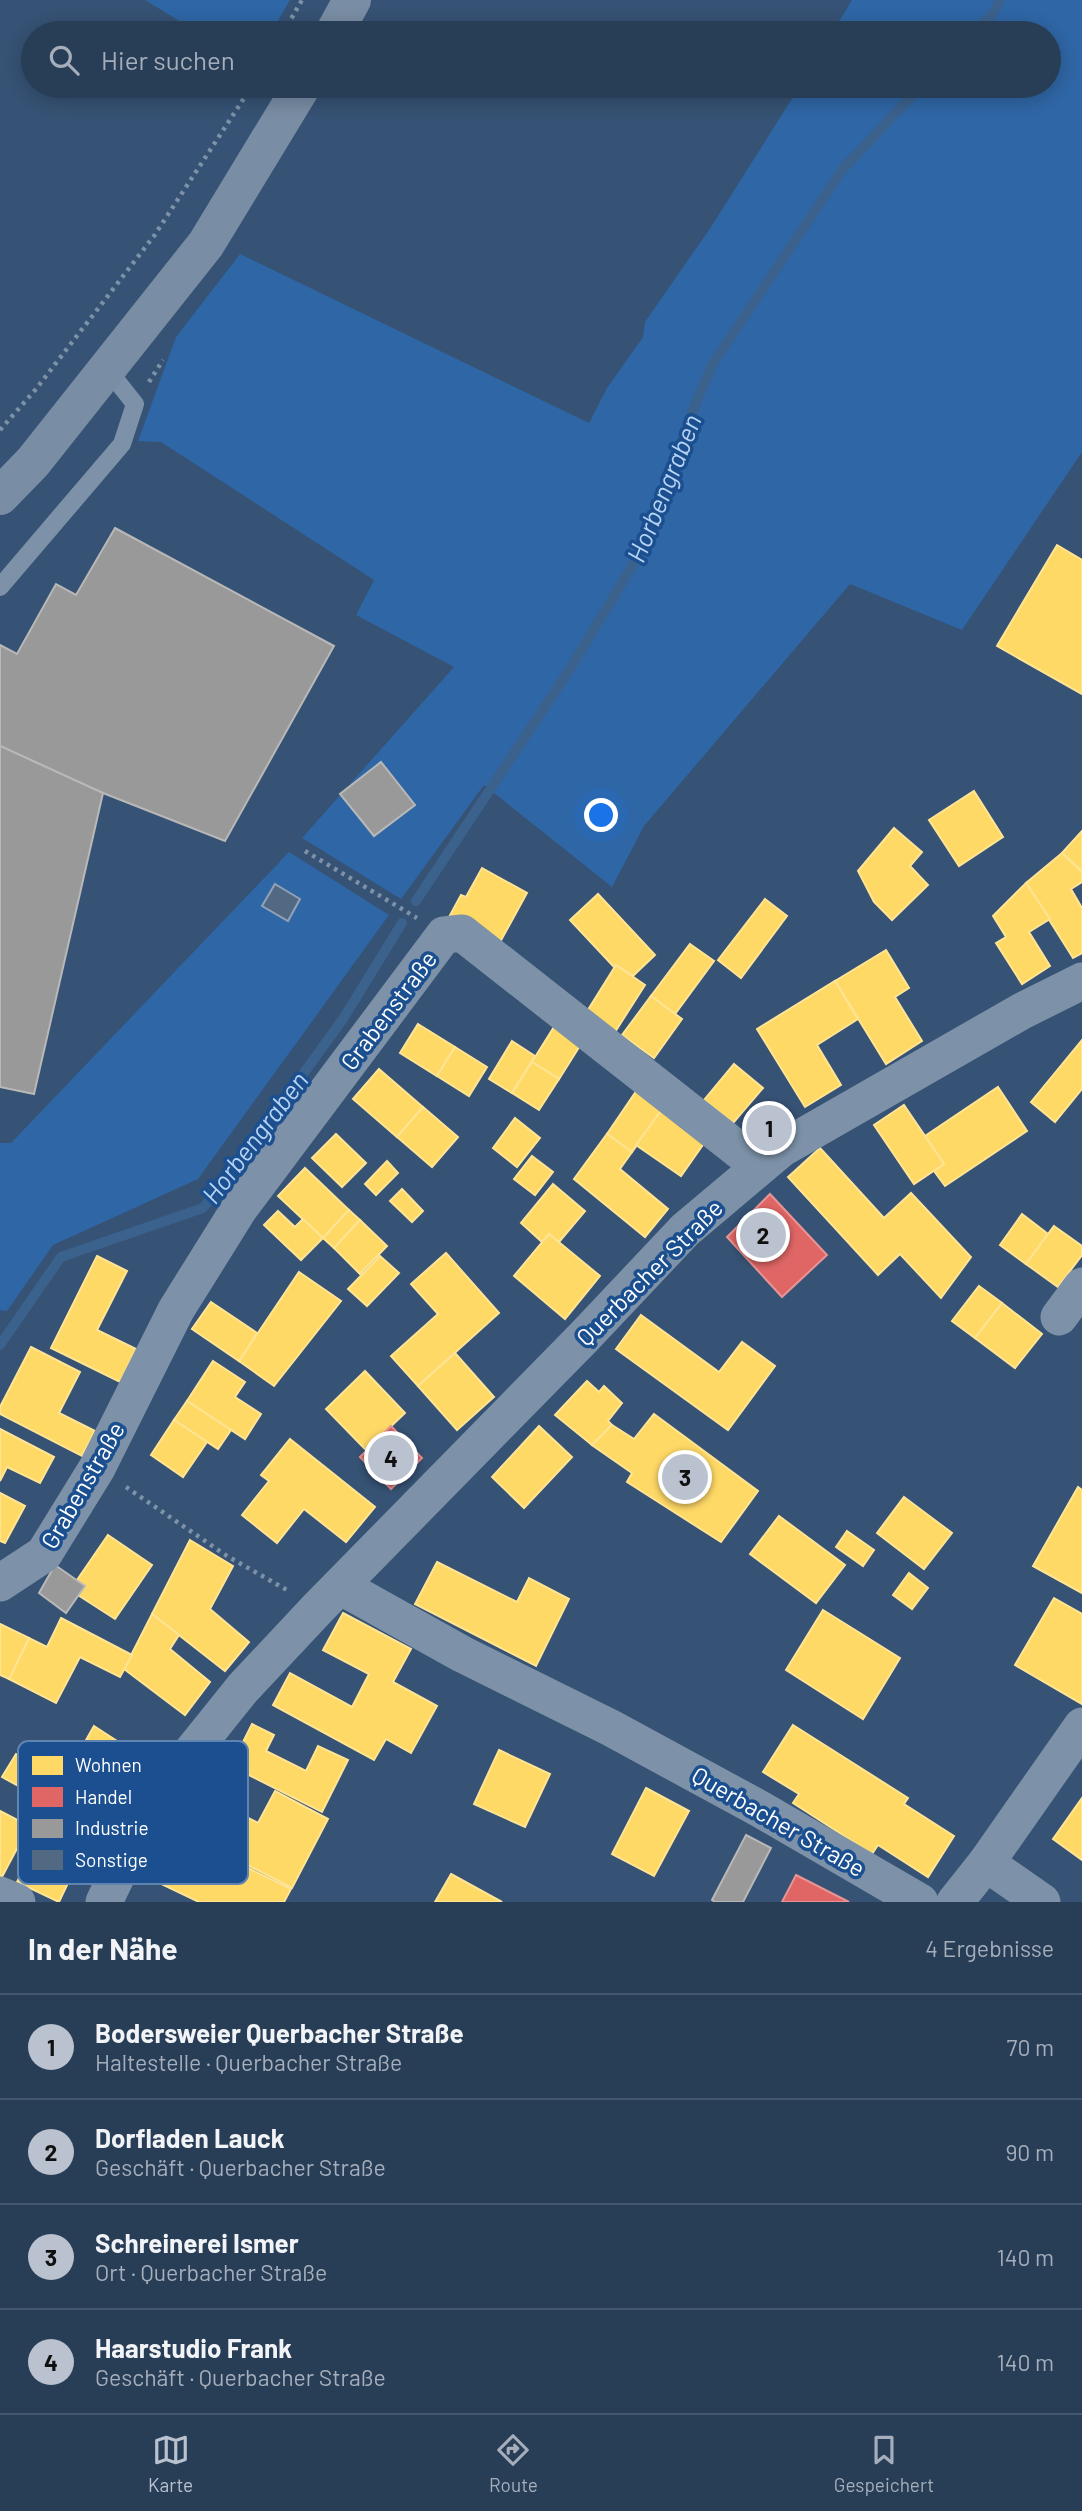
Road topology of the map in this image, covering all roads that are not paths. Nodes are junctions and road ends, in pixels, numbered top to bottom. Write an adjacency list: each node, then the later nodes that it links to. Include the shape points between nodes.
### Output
1 (352, 0): 2 (main road)
2 (341, 21)
3 (295, 98): 4 (main road, via 206,244)
4 (108, 370): 5 (main road); 6 (lane, via 135,404 122,444)
5 (0, 496)
6 (0, 587)
7 (1082, 981): 8 (street, Querbacher Straße, via 806,1133)
8 (759, 1166): 11 (street, Grabenstraße, via 462,933 444,935 239,1209 176,1310 97,1468 44,1554); 12 (street, Querbacher Straße, via 685,1230)
9 (1082, 1286): 10 (street)
10 (1059, 1317)
11 (0, 1584)
12 (329, 1597): 14 (street, Querbacher Straße, via 243,1688); 20 (street, Querbacher Straße, via 462,1654 611,1728)
13 (1082, 1726): 15 (street)
14 (200, 1741)
15 (986, 1863): 21 (street); 22 (street)
16 (113, 1884): 19 (street, Querbacher Straße)
17 (0, 1895): 18 (street)
18 (17, 1902)
19 (104, 1902)
20 (920, 1902)
21 (955, 1902)
22 (1042, 1902)

